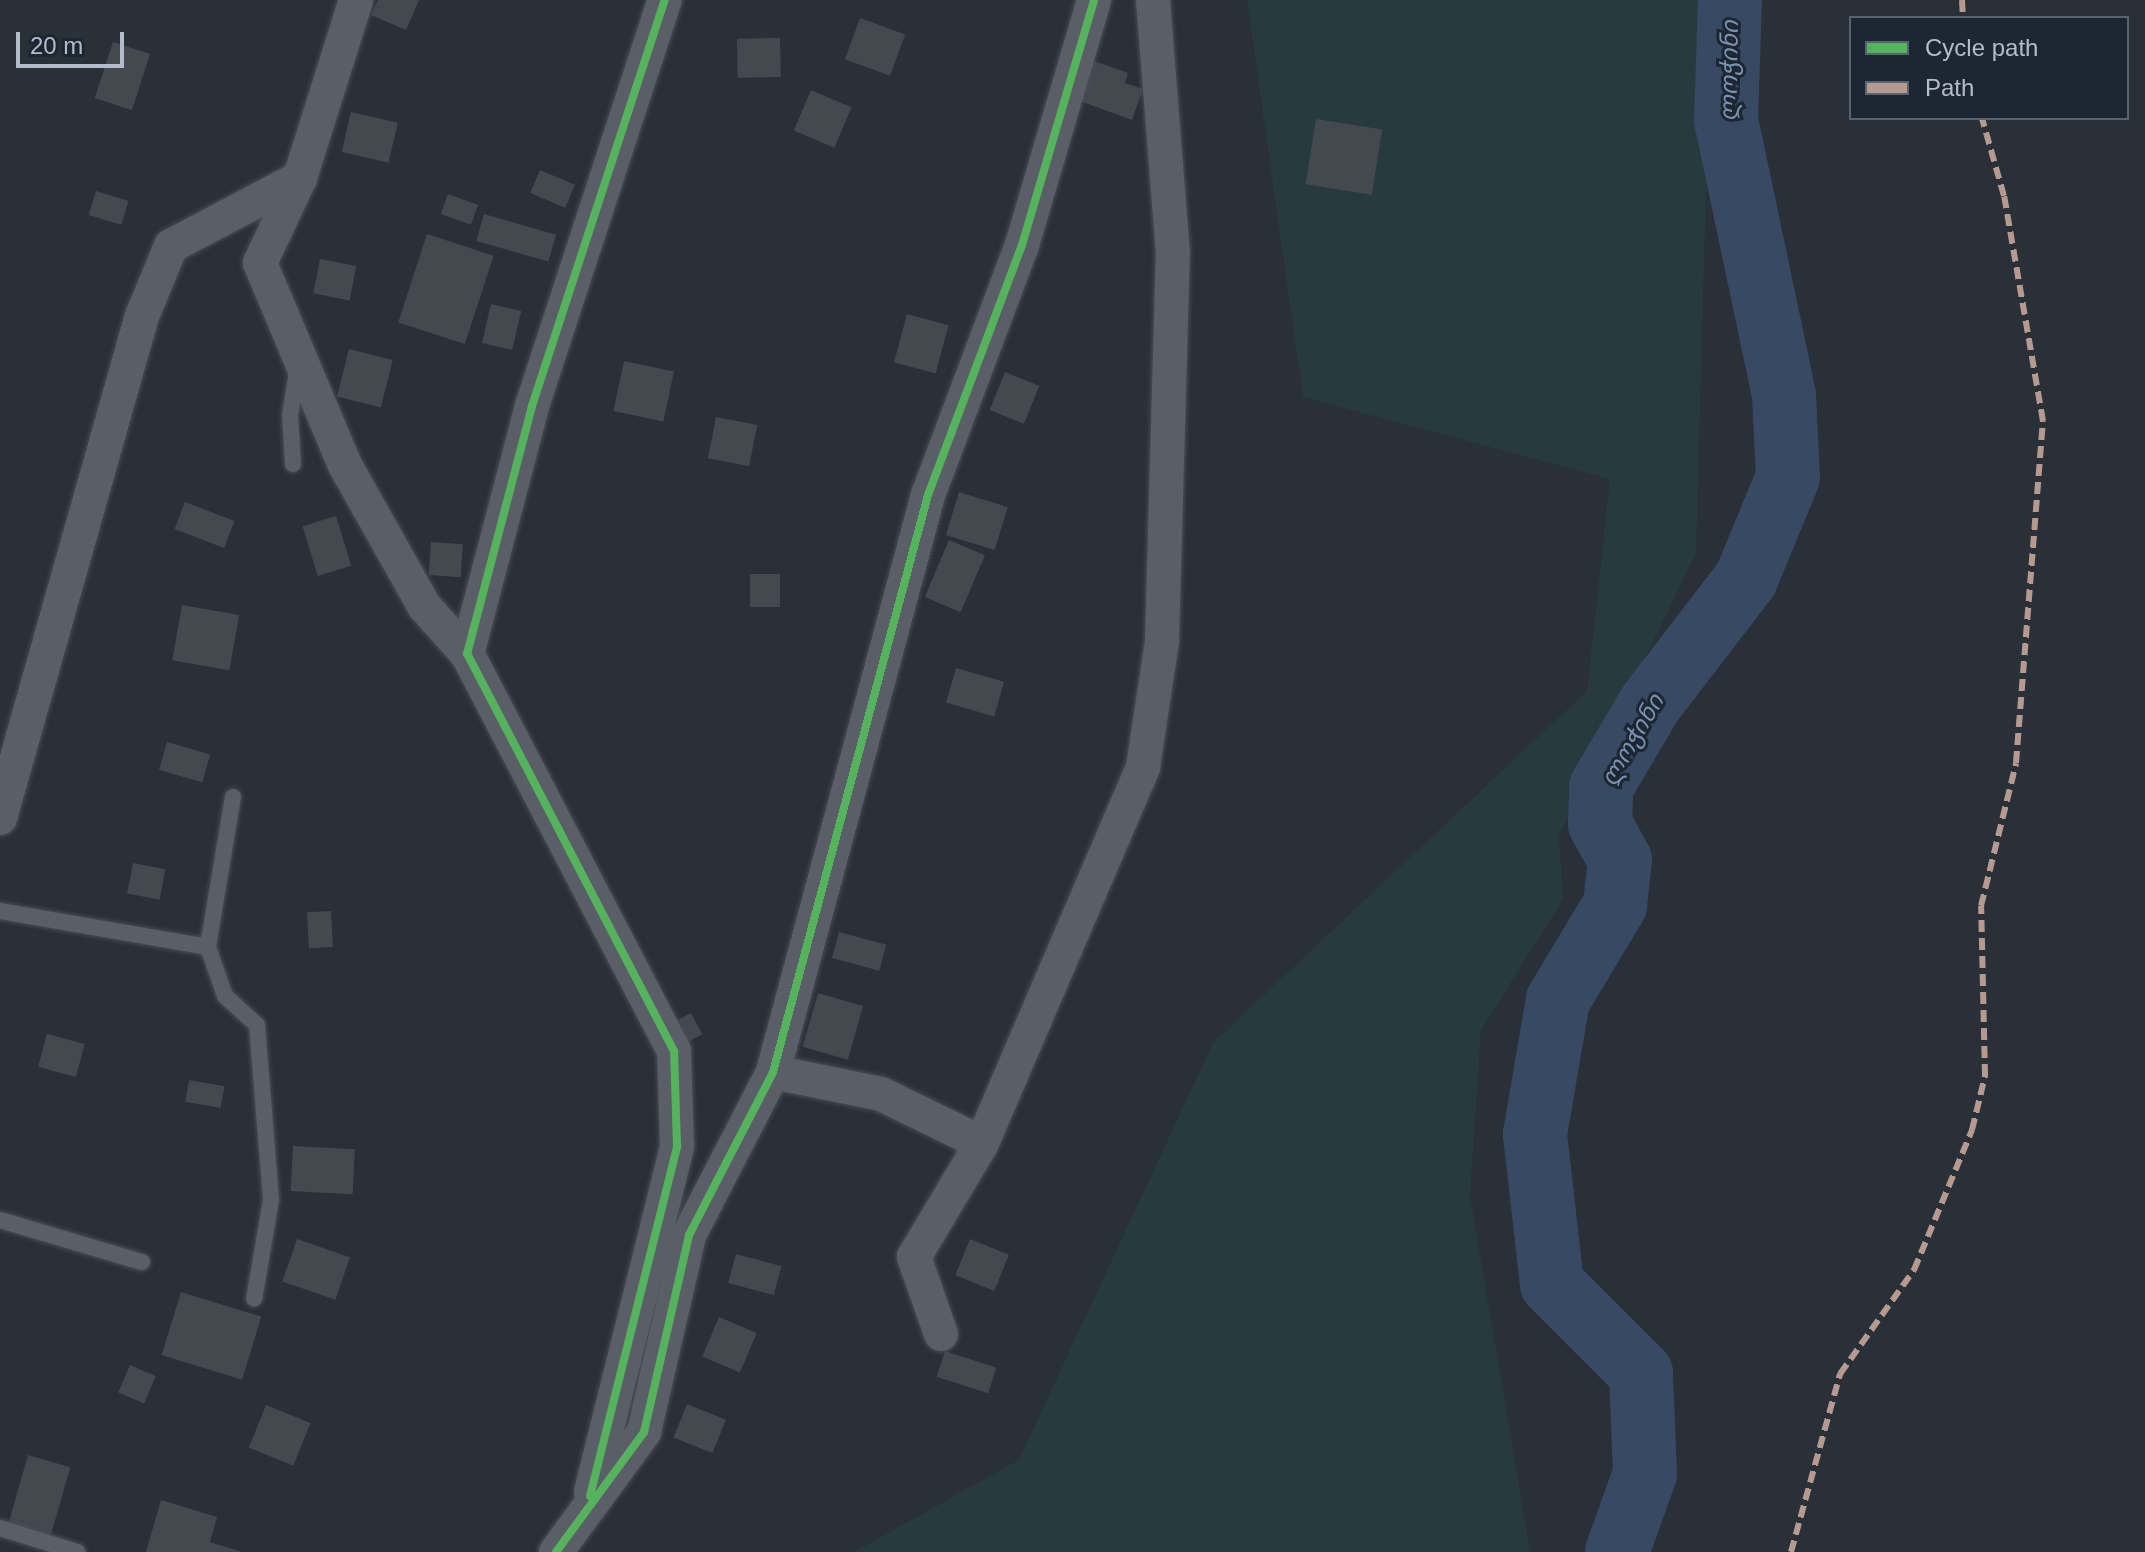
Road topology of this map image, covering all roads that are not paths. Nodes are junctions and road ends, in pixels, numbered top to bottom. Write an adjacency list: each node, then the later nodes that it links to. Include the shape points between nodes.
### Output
1 (356, 0): 5 (street)
2 (665, 0): 8 (street, via 532,406)
3 (1094, 0): 13 (street, via 1022,245 928,495)
4 (1153, 0): 14 (street, via 1173,254 1162,641 1148,735 1143,767)
5 (300, 178): 6 (street, via 260,263); 10 (street, via 171,246 142,316)
6 (299, 361): 7 (lane, via 290,415); 8 (street, via 345,465 424,606)
7 (293, 464)
8 (467, 654): 19 (street, via 674,1051 677,1146)
9 (233, 797): 12 (lane)
10 (0, 818)
11 (0, 911): 12 (lane)
12 (208, 947): 17 (lane, via 225,996 257,1025 259,1038 271,1200)
13 (773, 1072): 14 (street, via 881,1094); 19 (street, via 689,1235 644,1432)
14 (982, 1143): 18 (street, via 914,1257)
15 (0, 1220): 16 (lane)
16 (142, 1262)
17 (254, 1299)
18 (941, 1334)
19 (588, 1503): 22 (street)
20 (0, 1528): 21 (lane)
21 (77, 1552)
22 (556, 1552)

